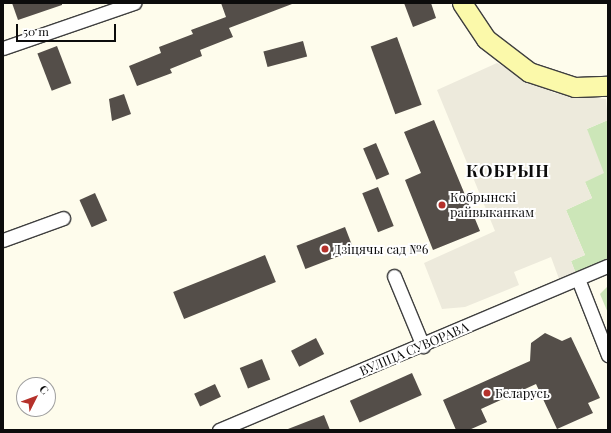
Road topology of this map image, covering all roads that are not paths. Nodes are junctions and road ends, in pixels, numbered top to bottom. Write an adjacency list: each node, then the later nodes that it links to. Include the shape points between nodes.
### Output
1 (134, 3): 3 (street)
2 (462, 3): 4 (main road, via 486,39 506,57 529,72 575,87)
3 (3, 48)
4 (608, 86)
5 (63, 218): 6 (street)
6 (3, 240)
7 (608, 266): 9 (street, ВУЛІЦА СУВОРАВА)
8 (394, 276): 10 (street)
9 (578, 279): 10 (street, ВУЛІЦА СУВОРАВА); 11 (street)
10 (423, 346): 12 (street, ВУЛІЦА СУВОРАВА)
11 (608, 355)
12 (219, 430)

